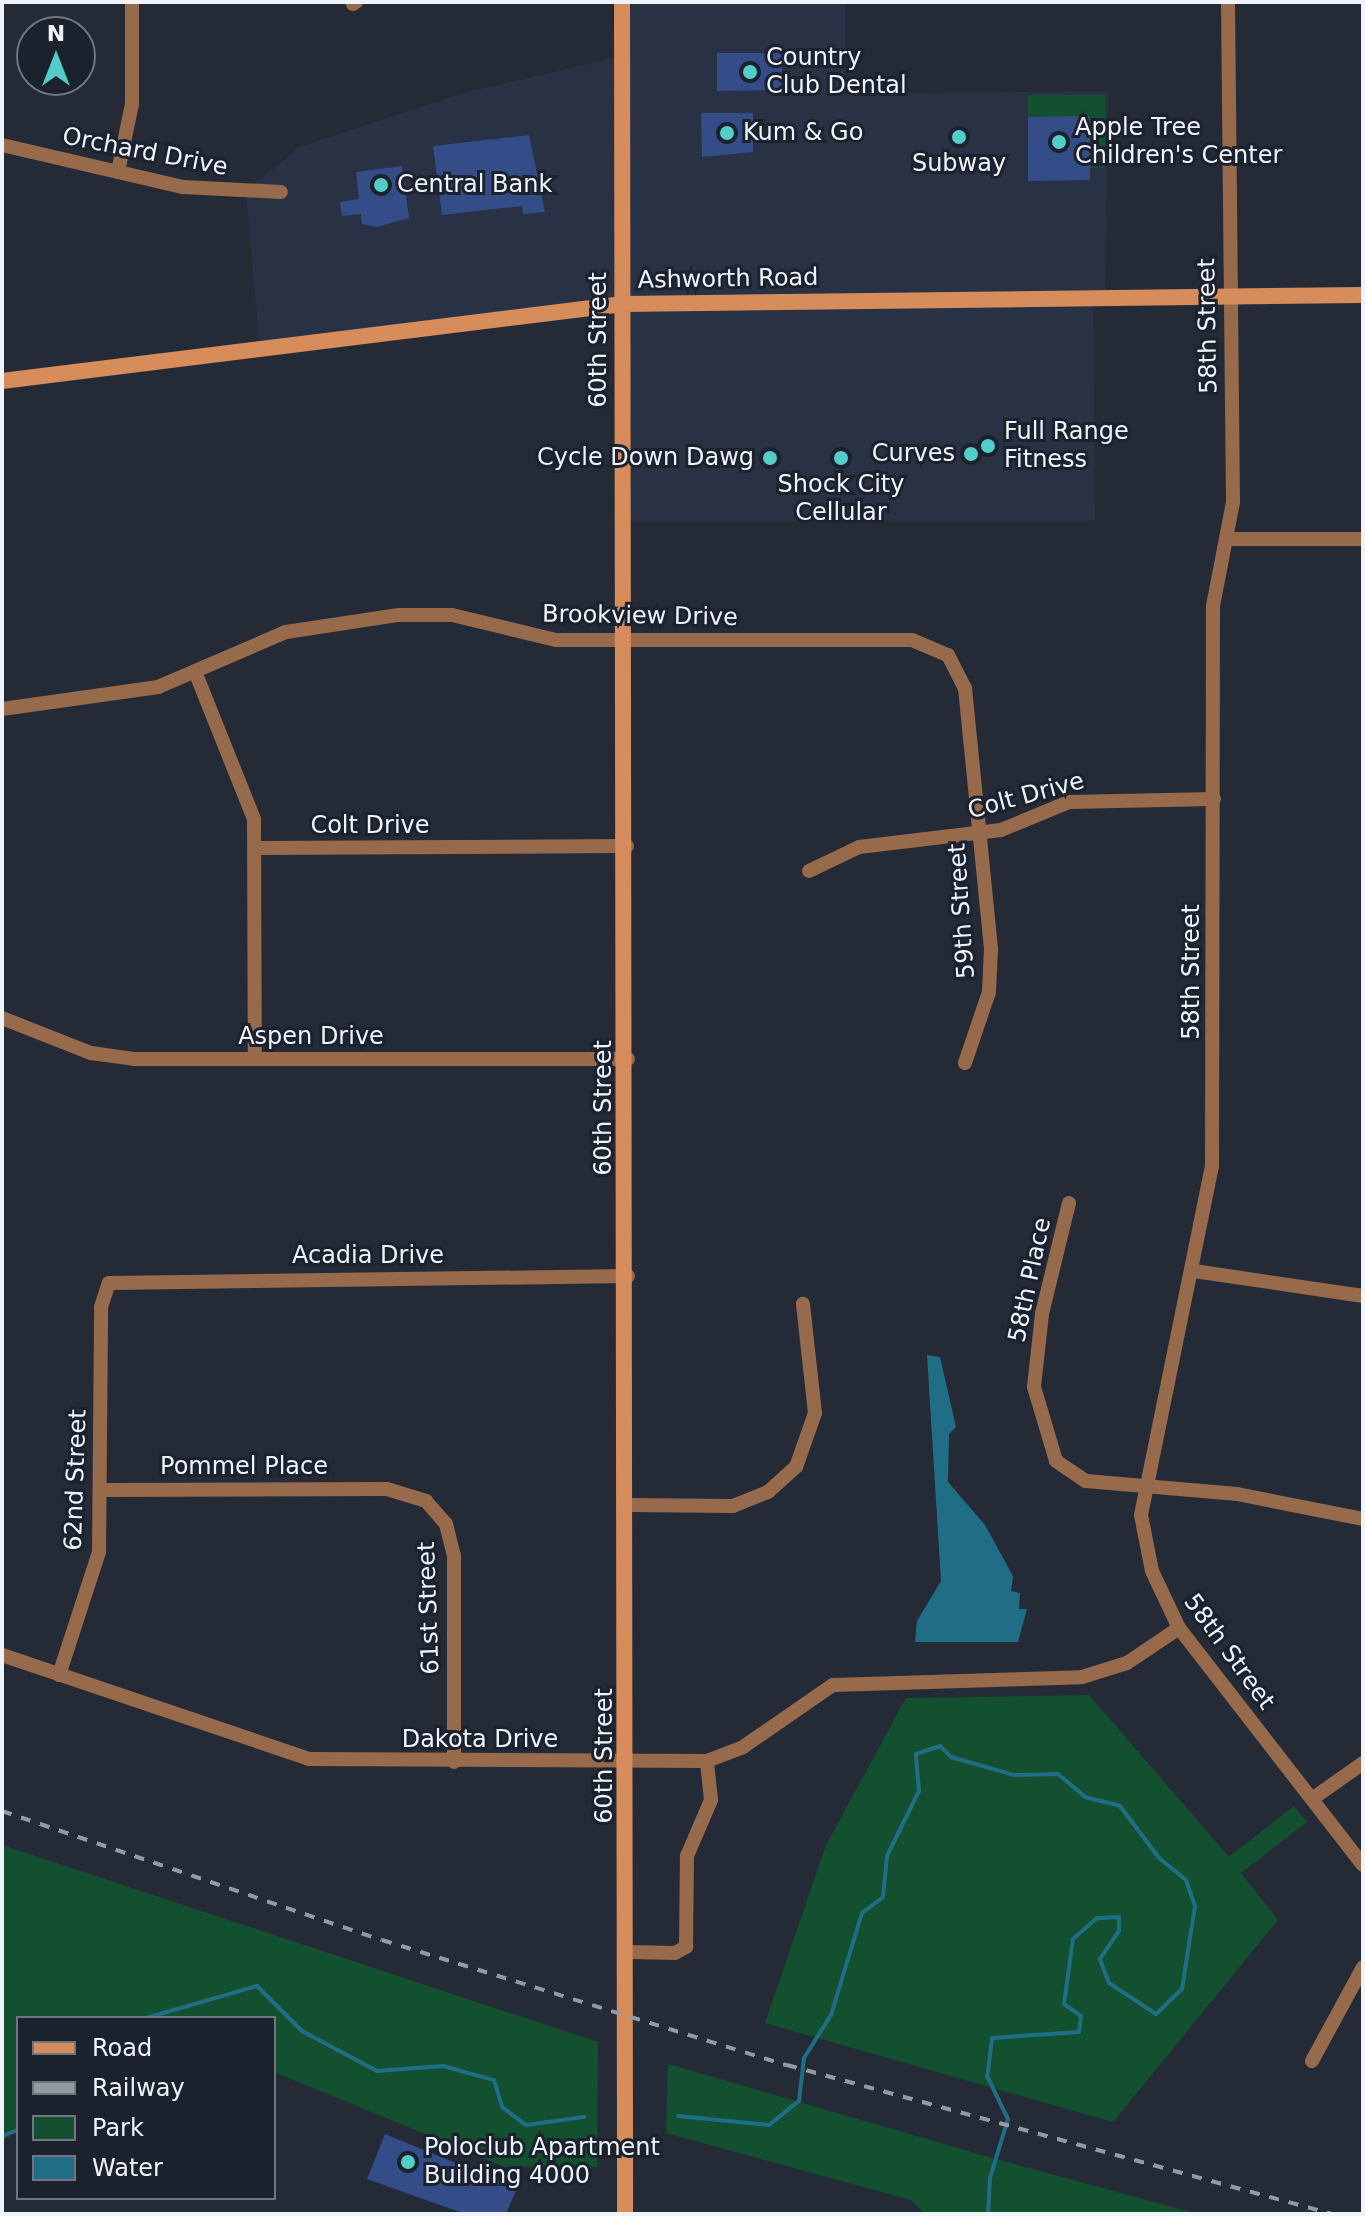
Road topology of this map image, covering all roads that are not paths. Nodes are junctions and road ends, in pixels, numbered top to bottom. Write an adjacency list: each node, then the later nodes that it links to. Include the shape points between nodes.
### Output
1 (132, 2): 5 (street, via 132,104)
2 (622, 2): 9 (main road, 60th Street)
3 (1228, 2): 8 (street, 58th Street)
4 (2, 145): 5 (street, Orchard Drive)
5 (118, 172): 6 (street, Orchard Drive, via 207,191)
6 (281, 192)
7 (1363, 295): 8 (main road, Ashworth Road)
8 (1229, 296): 9 (main road, Ashworth Road); 11 (street, 58th Street, via 1233,502)
9 (623, 304): 10 (main road, Ashworth Road); 13 (main road, 60th Street)
10 (2, 381)
11 (1227, 539): 12 (street); 17 (street, 58th Street, via 1213,606)
12 (1363, 539)
13 (627, 641): 14 (street, Brookview Drive, via 556,640 452,615 399,615 286,632); 15 (street, Brookview Drive, via 912,640 948,655); 19 (main road, 60th Street)
14 (196, 674): 16 (street, Brookview Drive, via 145,689); 20 (street, via 248,792)
15 (967, 706): 18 (street, 59th Street)
16 (2, 709)
17 (1214, 799): 18 (street, Colt Drive, via 1069,802); 27 (street, 58th Street, via 1214,1129)
18 (980, 834): 21 (street, Colt Drive, via 859,847); 25 (street, 59th Street, via 989,992)
19 (627, 846): 20 (street, Colt Drive); 24 (main road, 60th Street)
20 (256, 848): 23 (street)
21 (809, 871)
22 (2, 1018): 23 (street, Aspen Drive, via 91,1053)
23 (255, 1059): 24 (street, Aspen Drive)
24 (628, 1059): 28 (main road, 60th Street)
25 (965, 1063)
26 (1069, 1203): 34 (street, 58th Place, via 1037,1345 1034,1387 1043,1424 1056,1461 1086,1481)
27 (1194, 1271): 30 (street); 34 (street, 58th Street)
28 (628, 1276): 29 (street, Acadia Drive); 35 (main road, 60th Street)
29 (109, 1283): 33 (street, 62nd Street, via 101,1307)
30 (1363, 1296)
31 (803, 1304): 35 (street, via 815,1413 796,1467 768,1492 733,1506)
32 (387, 1489): 33 (street, Pommel Place); 42 (street, 61st Street, via 426,1501 452,1539)
33 (101, 1490): 39 (street, 62nd Street, via 99,1552)
34 (1143, 1491): 36 (street, 58th Place, via 1237,1494); 37 (street, 58th Street, via 1152,1571)
35 (629, 1505): 40 (main road, 60th Street)
36 (1363, 1519)
37 (1179, 1628): 41 (street, Dakota Drive, via 1127,1663 1082,1677 833,1685 743,1747); 44 (street, 58th Street)
38 (2, 1655): 39 (street, Dakota Drive)
39 (59, 1675): 42 (street, Dakota Drive, via 309,1759)
40 (629, 1761): 41 (street, Dakota Drive); 42 (street, Dakota Drive); 46 (main road, 60th Street)
41 (707, 1761): 46 (street, via 711,1800 687,1856 686,1947 675,1953)
42 (454, 1762)
43 (1363, 1763): 44 (street)
44 (1312, 1799): 45 (street, 58th Street)
45 (1363, 1865)
46 (629, 1952): 49 (main road, 60th Street)
47 (1363, 1967): 48 (street)
48 (1312, 2061)
49 (625, 2214)

